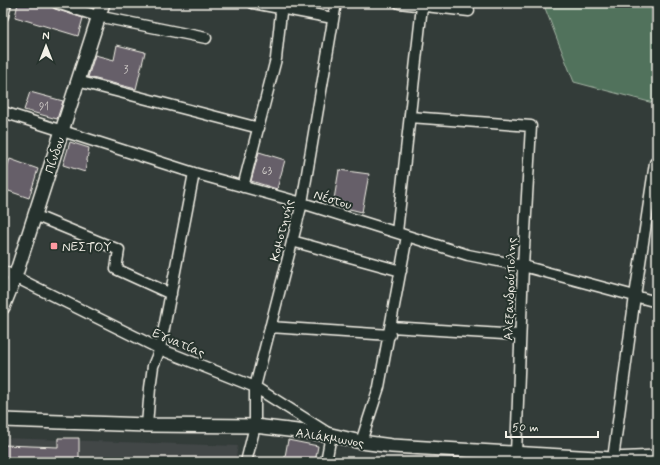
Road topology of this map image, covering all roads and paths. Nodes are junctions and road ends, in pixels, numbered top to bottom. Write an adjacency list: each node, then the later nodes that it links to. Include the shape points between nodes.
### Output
1 (6, 3): 10 (street)
2 (57, 3): 11 (street)
3 (102, 3): 11 (street, Πίνδου)
4 (254, 3): 7 (street)
5 (336, 3): 12 (street, Κομοτηνής)
6 (399, 3): 8 (street)
7 (282, 6): 12 (street); 17 (street, via 276,59)
8 (422, 6): 9 (street); 16 (street)
9 (469, 11)
10 (3, 16)
11 (97, 16): 13 (street); 14 (street, Πίνδου)
12 (333, 18): 22 (street, Κομοτηνής)
13 (206, 38)
14 (77, 81): 17 (street); 18 (street, Πίνδου)
15 (3, 112): 18 (street, Νέστου)
16 (410, 117): 24 (street); 27 (street, Αλεξανδρούπολης, via 531,126)
17 (259, 128): 21 (street)
18 (62, 130): 20 (street, Νέστου); 23 (street, Πίνδου)
19 (655, 163): 31 (street)
20 (194, 173): 21 (street, Νέστου); 30 (street)
21 (243, 187): 22 (street, Νέστου)
22 (302, 203): 24 (street, Νέστου); 26 (street, Κομοτηνής)
23 (34, 215): 29 (street, Πίνδου); 30 (street, via 119,250 116,269)
24 (397, 232): 25 (street, Νέστου)
25 (407, 236): 27 (street, Νέστου, via 468,255); 28 (street)
26 (292, 241): 28 (street); 34 (street, Κομοτηνής)
27 (523, 266): 31 (street, Νέστου); 36 (street, Αλεξανδρούπολης)
28 (401, 270): 35 (street)
29 (9, 274): 33 (street, Πίνδου); 37 (street, Εγνατίας)
30 (171, 294): 37 (street)
31 (635, 296): 32 (street, Νέστου); 45 (street)
32 (657, 302)
33 (3, 307)
34 (270, 327): 35 (street); 38 (street, Κομοτηνής)
35 (390, 331): 36 (street); 43 (street, via 379,387)
36 (520, 335): 44 (street, Αλεξανδρούπολης)
37 (160, 349): 38 (street, Εγνατίας); 40 (street, via 153,366)
38 (255, 387): 41 (street, Κομοτηνής); 42 (street, Εγνατίας)
39 (3, 420): 40 (street, Αλιάκμωνος)
40 (147, 425): 41 (street, Αλιάκμωνος)
41 (255, 426): 42 (street, Αλιάκμωνος); 47 (street, Κομοτηνής)
42 (331, 435): 43 (street, Αλιάκμωνος); 48 (street)
43 (361, 442): 44 (street, Αλιάκμωνος)
44 (516, 454): 45 (street, Αλιάκμωνος)
45 (613, 459): 46 (street, Αλιάκμωνος)
46 (649, 459)
47 (246, 462)
48 (326, 462)

